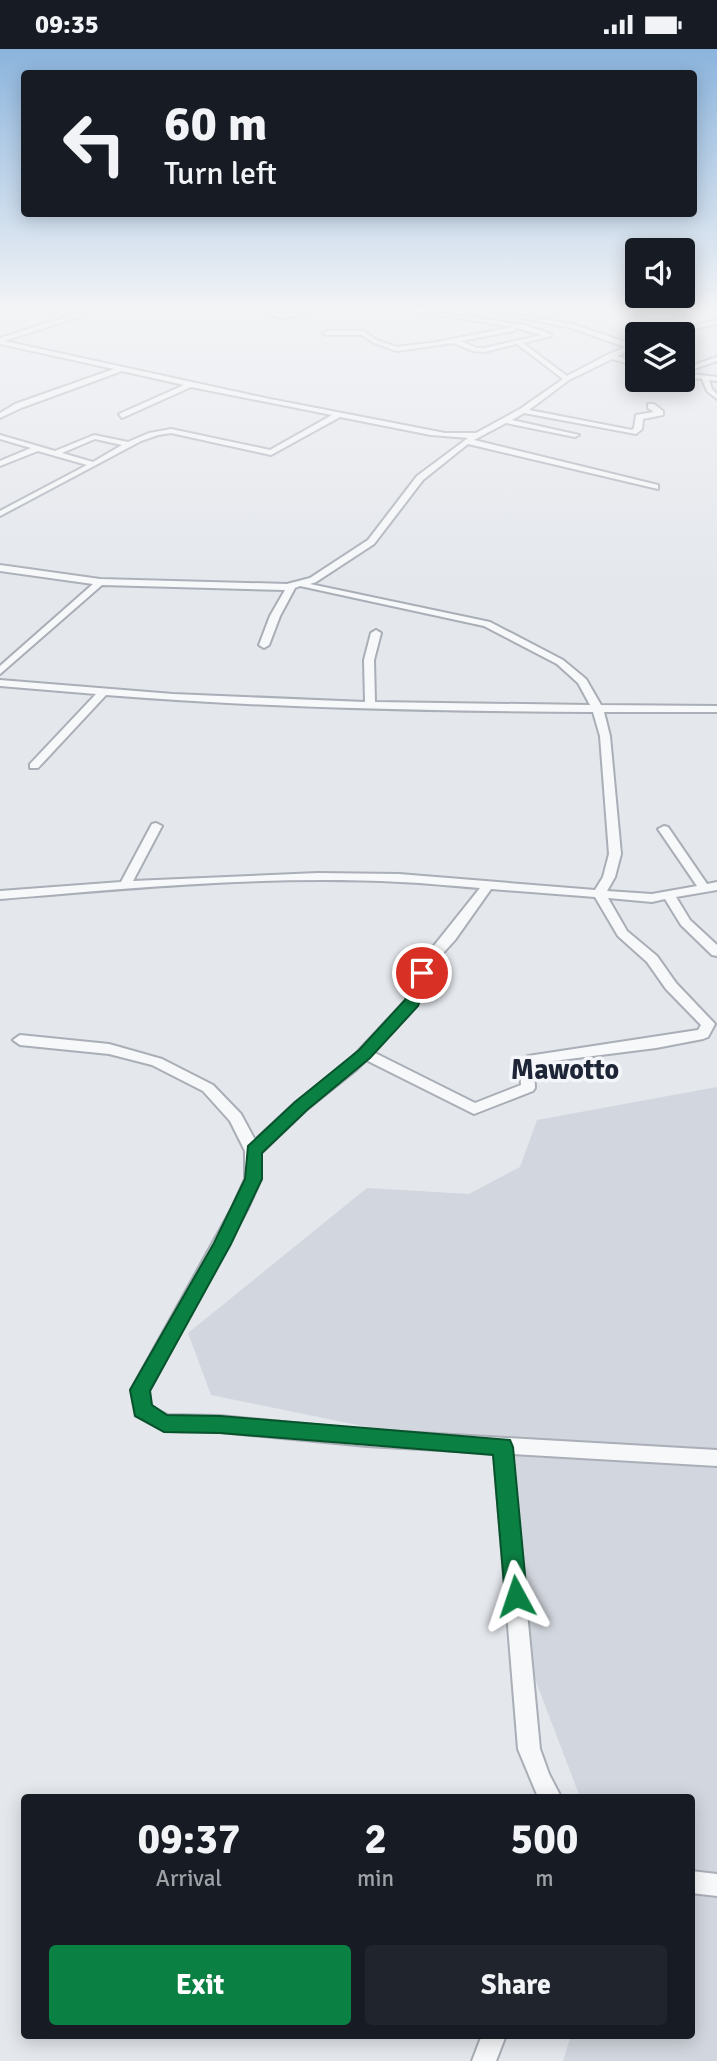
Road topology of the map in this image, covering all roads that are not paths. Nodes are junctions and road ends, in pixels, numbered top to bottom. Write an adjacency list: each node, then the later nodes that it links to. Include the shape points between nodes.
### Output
1 (27, 403): 8 (street)
2 (151, 403): 9 (street)
3 (278, 403): 7 (street)
4 (534, 403): 6 (street)
5 (651, 405): 6 (street, via 660,413 639,417 638,429 633,432)
6 (523, 411): 10 (street)
7 (338, 415): 11 (street, via 436,435); 15 (street, via 271,453 171,431)
8 (0, 416)
9 (122, 416)
10 (507, 421): 11 (street); 12 (street)
11 (479, 434): 14 (street)
12 (575, 435)
13 (0, 437): 16 (street)
14 (467, 441): 20 (street); 24 (street, via 420,478 371,542 313,580)
15 (127, 444): 17 (street, via 94,437); 19 (street)
16 (36, 450): 17 (street); 18 (street)
17 (53, 454): 19 (street)
18 (0, 464)
19 (92, 464): 21 (street)
20 (655, 487)
21 (0, 514)
22 (0, 568): 23 (street)
23 (100, 582): 24 (street); 27 (street)
24 (291, 585): 26 (street); 32 (street, via 326,588 487,624 571,670)
25 (376, 633): 30 (street, via 369,660)
26 (264, 645)
27 (0, 671)
28 (0, 683): 29 (street)
29 (102, 693): 30 (street); 33 (street)
30 (370, 706): 32 (street)
31 (717, 709): 32 (street)
32 (598, 710): 39 (street, via 615,854)
33 (34, 766)
34 (156, 827): 36 (street)
35 (664, 829): 38 (street)
36 (125, 885): 37 (street, via 318,877); 40 (street)
37 (488, 885): 39 (street); 44 (street, via 428,962 412,1002)
38 (711, 887): 41 (street)
39 (599, 894): 41 (street); 44 (street, via 622,933 652,959 708,1024 703,1034 541,1056 527,1063 528,1088 474,1109)
40 (0, 895)
41 (668, 895): 42 (street, via 685,922)
42 (717, 952)
43 (20, 1040): 45 (street, via 109,1049 157,1062 208,1088 236,1118)
44 (365, 1054): 45 (street)
45 (254, 1151): 46 (street, via 253,1179 140,1390 142,1410 164,1423)
46 (502, 1447): 47 (street); 48 (street, via 529,1749)
47 (717, 1458)
48 (548, 1794)
49 (695, 1882): 50 (street)
50 (717, 1885)
51 (492, 2039): 52 (street)
52 (484, 2061)

